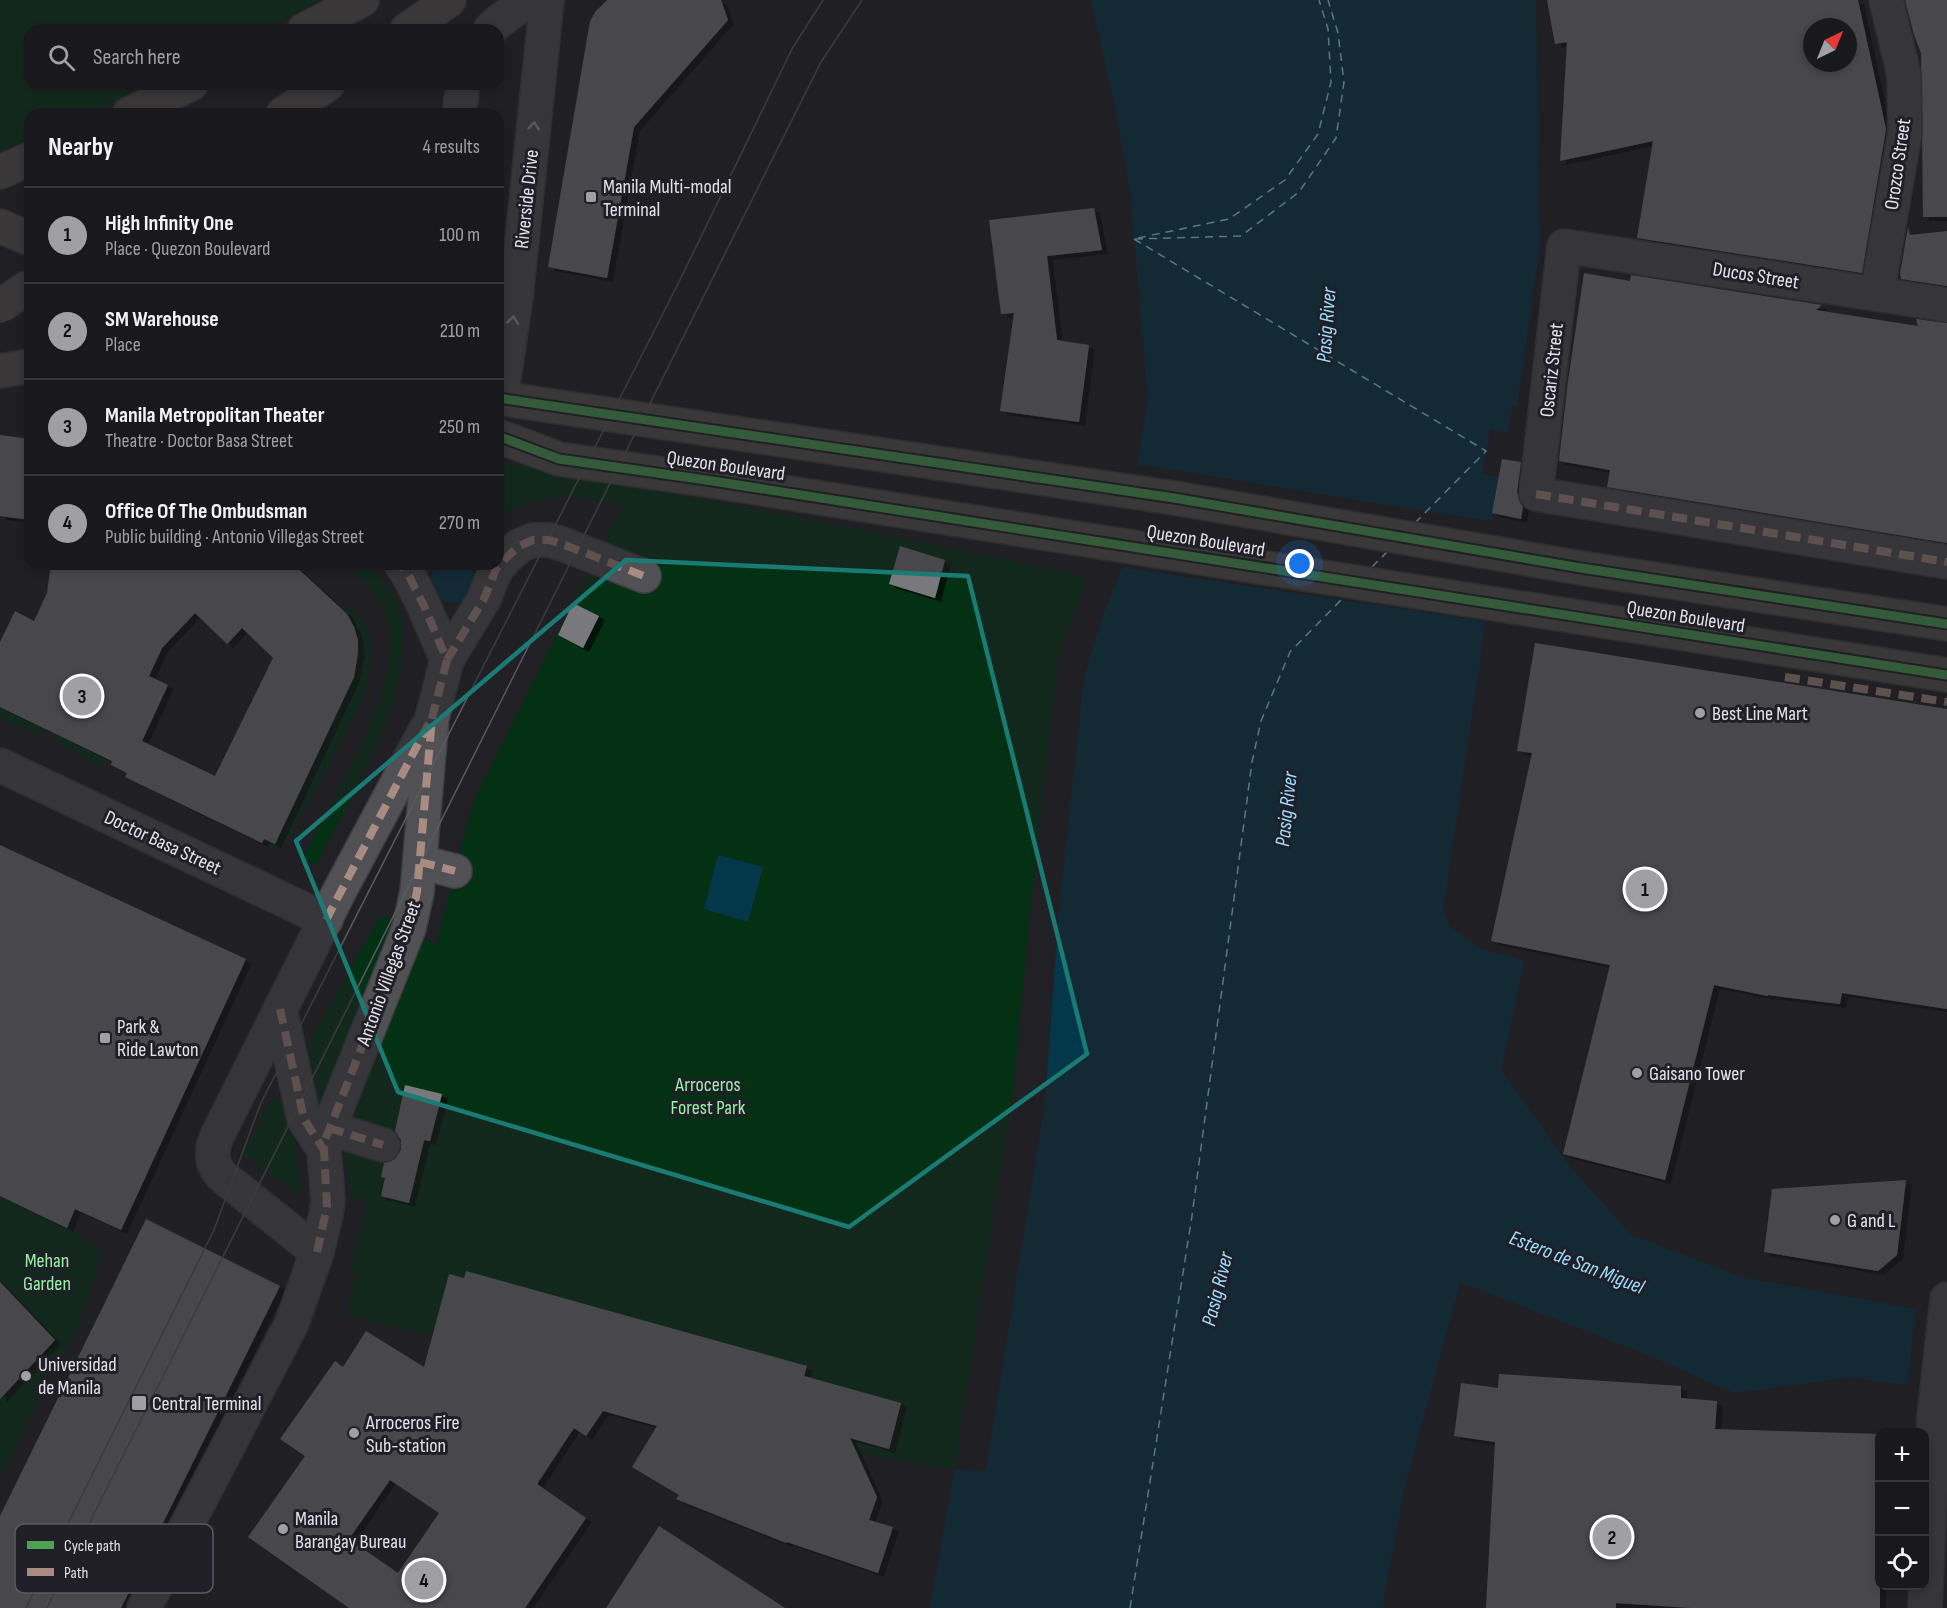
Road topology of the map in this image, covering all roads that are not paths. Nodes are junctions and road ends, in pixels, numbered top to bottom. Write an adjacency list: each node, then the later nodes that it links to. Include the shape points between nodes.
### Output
1 (449, 0): 7 (main road)
2 (528, 0): 8 (street)
3 (547, 0): 28 (street, Riverside Drive, one-way to 3, via 516,297)
4 (1886, 0): 22 (street, Orozco Street, via 1904,75 1905,132)
5 (353, 3): 6 (main road)
6 (315, 24)
7 (415, 24)
8 (496, 24)
9 (179, 90): 12 (main road)
10 (319, 90): 13 (main road)
11 (462, 90): 14 (street)
12 (141, 108)
13 (292, 108)
14 (460, 108)
15 (24, 162): 16 (main road)
16 (0, 172)
17 (0, 226): 18 (main road)
18 (24, 236)
19 (1564, 246): 22 (street, Ducos Street); 32 (street, Oscariz Street, via 1536,494)
20 (24, 290): 24 (main road, bridge)
21 (0, 292): 25 (main road)
22 (1877, 294): 23 (street, Ducos Street)
23 (1947, 305)
24 (0, 306)
25 (24, 306)
26 (24, 367): 27 (main road)
27 (0, 371)
28 (504, 373)
29 (504, 399): 36 (main road, Quezon Boulevard, via 1174,498 1581,568)
30 (504, 438): 38 (main road, Quezon Boulevard, via 559,459)
31 (504, 560): 35 (street, Antonio Villegas Street, via 532,540 549,540)
32 (1947, 561)
33 (405, 570): 37 (street)
34 (493, 570): 37 (street, Antonio Villegas Street, via 484,599)
35 (644, 576)
36 (1947, 624)
37 (447, 660): 39 (street, Antonio Villegas Street)
38 (1947, 675)
39 (432, 718): 41 (street, Antonio Villegas Street); 43 (street, Antonio Villegas Street)
40 (0, 765): 43 (street, Doctor Basa Street)
41 (420, 862): 42 (street); 45 (street, Antonio Villegas Street, via 409,928)
42 (455, 871)
43 (326, 920): 44 (street, Antonio Villegas Street)
44 (280, 1009): 45 (street, Antonio Villegas Street, via 304,1119); 47 (street, Antonio Villegas Street, via 217,1136 213,1160 222,1176)
45 (327, 1139): 46 (street); 47 (street, Antonio Villegas Street, via 327,1207)
46 (383, 1145)
47 (317, 1252): 49 (street, Antonio Villegas Street, via 292,1323)
48 (1946, 1305): 52 (street, via 1934,1418)
49 (188, 1524)
50 (152, 1593): 51 (street, Antonio Villegas Street)
51 (144, 1608)
52 (1925, 1608)

